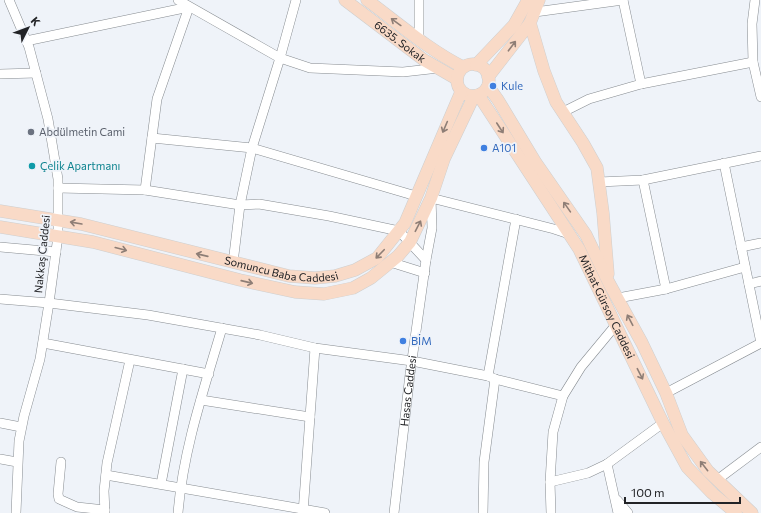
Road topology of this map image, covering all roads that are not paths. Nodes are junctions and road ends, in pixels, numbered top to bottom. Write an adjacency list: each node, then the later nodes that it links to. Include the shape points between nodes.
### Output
1 (9, 0): 14 (street, Nakkaş Caddesi)
2 (178, 0): 11 (street)
3 (296, 0): 15 (street)
4 (345, 0): 19 (main road, 6635. Sokak)
5 (367, 0): 13 (main road, 6635. Sokak, one-way to 5)
6 (419, 0): 13 (street)
7 (528, 0): 17 (main road, via 514,25)
8 (539, 0): 12 (main road)
9 (623, 0): 12 (street); 24 (street)
10 (755, 0): 16 (street)
11 (190, 7): 14 (street); 15 (street); 29 (street, via 157,99)
12 (532, 17): 23 (main road, one-way to 12); 28 (main road, Mithat Gürsoy Caddesi, via 544,71 556,102)
13 (419, 38): 18 (main road, 6635. Sokak)
14 (26, 41): 20 (street, Nakkaş Caddesi)
15 (280, 58): 19 (street, via 310,68 403,72); 30 (street)
16 (752, 62): 24 (street); 27 (street)
17 (476, 65): 18 (main road); 23 (main road, via 484,69)
18 (463, 67): 22 (main road)
19 (438, 68): 22 (main road, 6635. Sokak)
20 (36, 73): 21 (street); 35 (street, Nakkaş Caddesi, via 48,118)
21 (0, 74)
22 (457, 79): 25 (main road)
23 (488, 82): 26 (main road, via 482,93); 58 (main road, Mithat Gürsoy Caddesi, one-way to 23, via 586,235 536,163)
24 (641, 84): 28 (street, via 589,99)
25 (461, 92): 26 (main road); 37 (main road, Somuncu Baba Caddesi, one-way to 37)
26 (476, 96): 38 (main road, Somuncu Baba Caddesi, via 444,159); 45 (main road, Mithat Gürsoy Caddesi, one-way to 45)
27 (761, 97)
28 (563, 112): 34 (main road, Mithat Gürsoy Caddesi, via 597,168)
29 (152, 138): 30 (street); 36 (street)
30 (252, 148): 37 (street); 39 (street)
31 (761, 156): 32 (street)
32 (724, 163): 33 (street); 50 (street)
33 (643, 180): 34 (street); 60 (street)
34 (599, 182): 58 (main road, Mithat Gürsoy Caddesi)
35 (58, 188): 36 (street); 41 (street, Nakkaş Caddesi)
36 (145, 190): 39 (street)
37 (416, 196): 44 (main road, Somuncu Baba Caddesi)
38 (431, 198): 42 (street); 47 (main road, Somuncu Baba Caddesi, one-way to 38); 52 (street, Hasas Caddesi, via 432,228)
39 (240, 205): 44 (street, via 259,204); 53 (street)
40 (0, 211): 41 (main road, Somuncu Baba Caddesi)
41 (58, 220): 46 (street, Nakkaş Caddesi); 53 (main road, Somuncu Baba Caddesi, one-way to 41)
42 (516, 220): 45 (street); 73 (street)
43 (0, 227): 46 (main road, Somuncu Baba Caddesi)
44 (399, 231): 47 (street); 53 (main road, Somuncu Baba Caddesi, one-way to 53, via 377,258 355,270 336,276 290,276)
45 (569, 234): 64 (main road, Mithat Gürsoy Caddesi, via 579,249)
46 (58, 236): 51 (street, Nakkaş Caddesi); 54 (main road, Somuncu Baba Caddesi, one-way to 54, via 93,242 295,292 324,294 353,288 371,278)
47 (410, 242): 52 (street); 54 (main road, Somuncu Baba Caddesi)
48 (761, 243): 50 (street)
49 (0, 247): 51 (street)
50 (741, 247): 55 (street)
51 (56, 252): 63 (street, Nakkaş Caddesi)
52 (426, 260): 56 (street, Hasas Caddesi)
53 (233, 262)
54 (390, 262): 56 (street)
55 (745, 267): 59 (street); 60 (street)
56 (425, 273): 70 (street, Hasas Caddesi)
57 (761, 282): 59 (street)
58 (609, 283): 61 (main road, Mithat Gürsoy Caddesi)
59 (749, 284): 66 (street)
60 (666, 289): 61 (street)
61 (618, 298): 74 (main road, Mithat Gürsoy Caddesi, one-way to 61)
62 (0, 299): 63 (street)
63 (49, 303): 65 (street, via 148,315); 67 (street, Nakkaş Caddesi)
64 (615, 326): 75 (street, via 581,367); 79 (main road, Mithat Gürsoy Caddesi, one-way to 79)
65 (222, 328): 68 (street); 72 (street)
66 (761, 343): 74 (street)
67 (43, 344): 69 (street); 80 (street, Nakkaş Caddesi)
68 (316, 348): 70 (street); 77 (street)
69 (130, 360): 71 (street); 86 (street)
70 (412, 361): 73 (street); 98 (street, Hasas Caddesi)
71 (183, 369): 72 (street); 89 (street)
72 (208, 374): 76 (street)
73 (492, 377): 75 (street); 99 (street)
74 (666, 393): 87 (main road, Mithat Gürsoy Caddesi, one-way to 74, via 682,435)
75 (563, 396): 88 (street, via 554,432)
76 (201, 400): 77 (street); 90 (street)
77 (310, 417): 93 (street)
78 (0, 423): 80 (street)
79 (663, 423): 85 (street); 94 (main road, Mithat Gürsoy Caddesi, via 687,467)
80 (21, 427): 83 (street, Nakkaş Caddesi)
81 (761, 447): 87 (street)
82 (0, 459): 83 (street)
83 (17, 462): 95 (street, Nakkaş Caddesi)
84 (61, 462): 92 (street, via 59,499 77,507)
85 (607, 464): 88 (street, via 588,473); 91 (street)
86 (106, 475): 89 (street); 92 (street)
87 (717, 480): 103 (main road, Mithat Gürsoy Caddesi)
88 (550, 482): 100 (street)
89 (161, 484): 90 (street)
90 (180, 488): 93 (street); 96 (street)
91 (615, 497): 101 (street); 102 (street)
92 (105, 511)
93 (303, 512): 97 (street)
94 (731, 512)
95 (16, 513)
96 (178, 513)
97 (325, 513)
98 (394, 513)
99 (482, 513)
100 (551, 513)
101 (618, 513)
102 (628, 513)
103 (752, 513)

